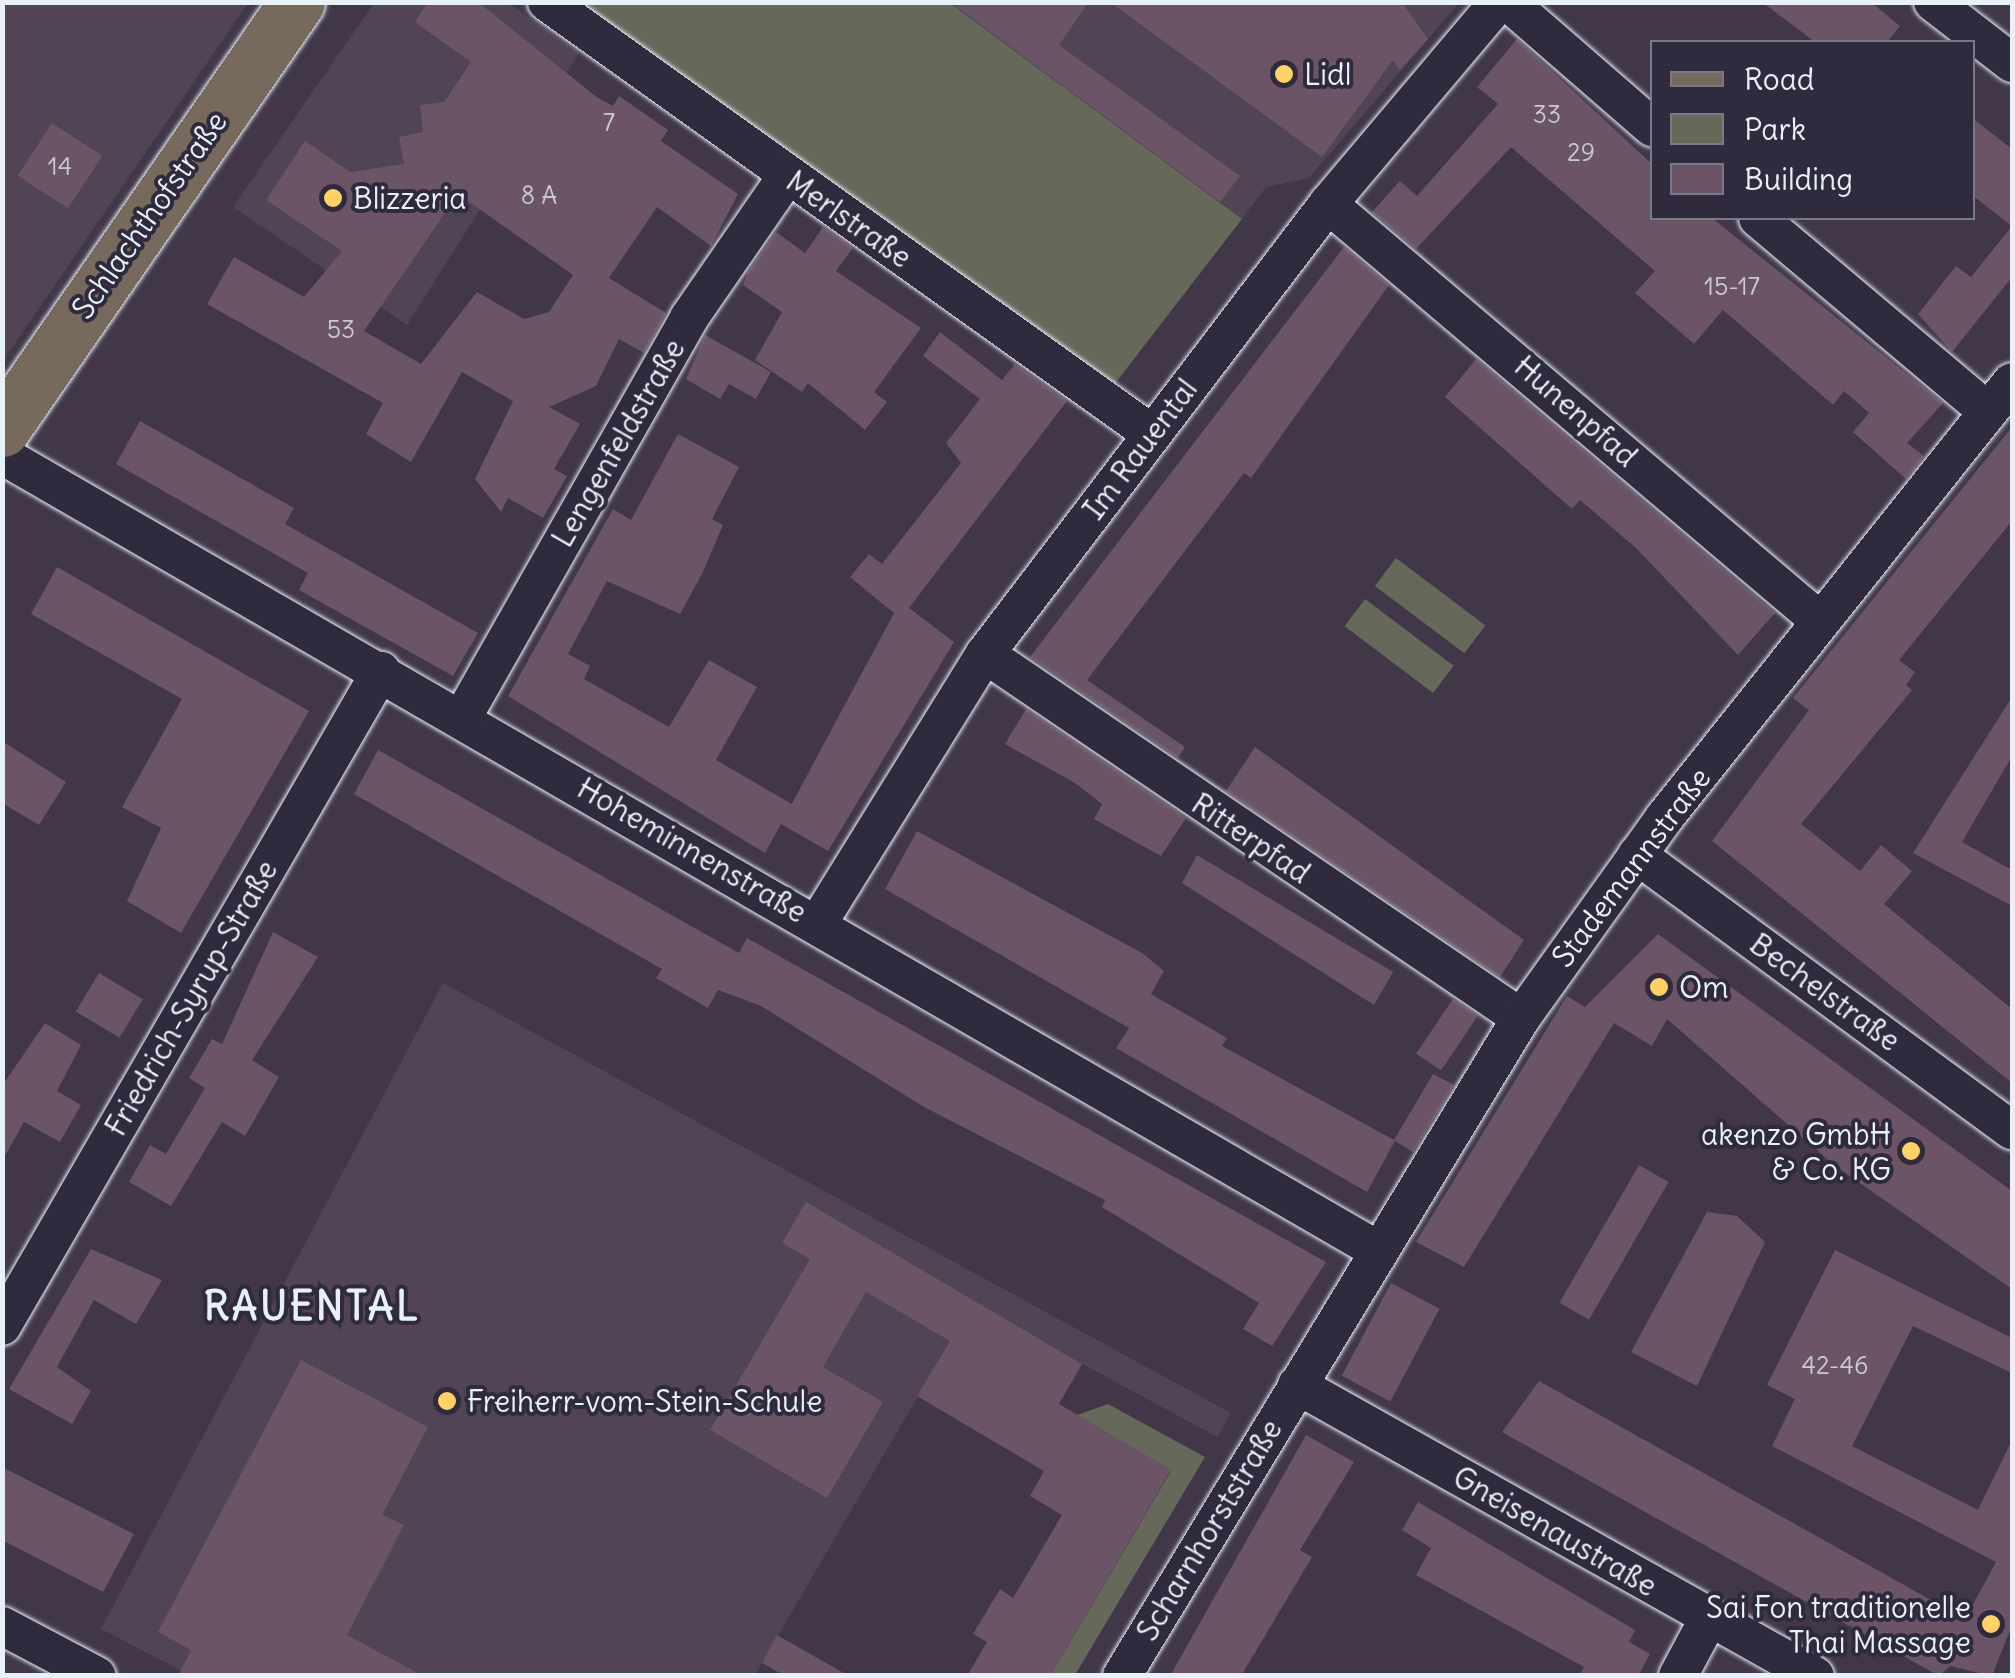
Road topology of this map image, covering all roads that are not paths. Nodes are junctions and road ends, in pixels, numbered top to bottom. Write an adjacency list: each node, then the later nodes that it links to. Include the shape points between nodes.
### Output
1 (298, 2): 13 (main road, Schlachthofstraße)
2 (547, 2): 8 (street, Merlstraße)
3 (1500, 2): 9 (street, Im Rauental)
4 (1508, 2): 7 (street)
5 (1934, 2): 6 (street)
6 (2012, 63)
7 (1650, 125)
8 (788, 176): 14 (street, Merlstraße); 19 (street, Lengenfeldstraße, via 689,318)
9 (1328, 204): 14 (street, Im Rauental); 16 (street, Hunenpfad)
10 (1760, 220): 12 (street)
11 (2012, 382): 12 (street, Stademannstraße)
12 (1988, 412): 16 (street, Stademannstraße)
13 (2, 429)
14 (1152, 434): 17 (street, Im Rauental)
15 (2, 455): 18 (street, Hoheminnenstraße)
16 (1820, 621): 20 (street, Stademannstraße)
17 (985, 654): 21 (street, Im Rauental); 22 (street, Ritterpfad)
18 (381, 671): 19 (street, Hoheminnenstraße); 25 (street, Friedrich-Syrup-Straße)
19 (462, 718): 21 (street, Hoheminnenstraße)
20 (1637, 855): 22 (street, Stademannstraße); 23 (street, Bechelstraße)
21 (818, 923): 24 (street, Hoheminnenstraße)
22 (1520, 1018): 24 (street, Stademannstraße)
23 (2012, 1130)
24 (1379, 1251): 26 (street, Stademannstraße)
25 (2, 1326)
26 (1297, 1384): 27 (street, Gneisenaustraße); 30 (street, Scharnhorststraße)
27 (1708, 1618): 31 (street); 32 (street, Gneisenaustraße)
28 (2, 1626): 29 (street)
29 (97, 1676)
30 (1122, 1676)
31 (1678, 1676)
32 (1815, 1676)

